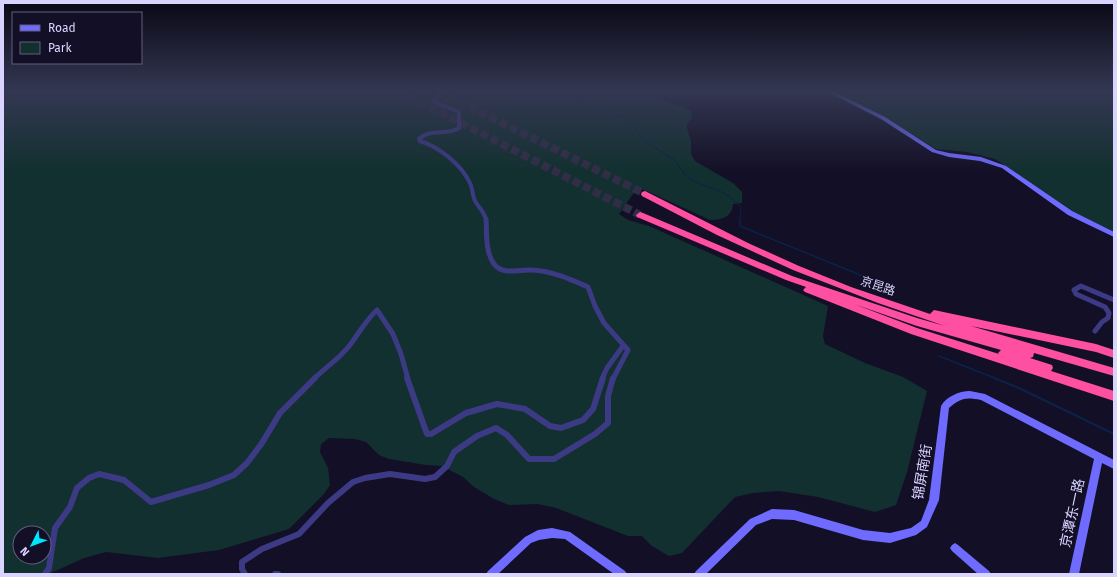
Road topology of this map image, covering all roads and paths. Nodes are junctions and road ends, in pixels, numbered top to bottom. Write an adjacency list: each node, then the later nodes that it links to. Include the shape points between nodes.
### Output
1 (460, 118): 11 (street, via 459,128 453,132 425,135 419,139 428,143 464,173 471,185 475,201 485,213 488,249 495,266 506,271 530,270 551,274 588,287 604,323)
2 (883, 118): 6 (street, via 934,151 981,159 1004,167 1070,213)
3 (645, 194): 7 (highway, 京昆路, via 749,248)
4 (640, 215): 5 (highway, 京昆路)
5 (687, 235): 9 (highway, 京昆路, via 790,278); 16 (highway, via 703,246 764,273 907,328)
6 (1114, 235)
7 (847, 289): 12 (highway, via 962,321 1096,348); 13 (highway, 京昆路, via 949,325)
8 (1114, 300): 10 (street, via 1080,286 1074,290 1076,294 1110,313)
9 (917, 322): 13 (highway, 京昆路); 16 (highway)
10 (1095, 331)
11 (623, 346): 20 (street, via 608,368 593,409 583,420 561,428 550,426 525,409 498,404 466,413 427,434 393,334 377,310 334,362 280,413 262,443 234,476 151,502 124,480 115,477 99,474 83,483 77,488 70,507 55,528 49,568); 21 (street, via 628,350 613,378 608,396 608,423 554,459 529,458 507,434 496,428 486,431 454,452 447,466 435,477 425,480 390,474 353,482 328,503 299,534 262,549 242,562)
12 (1114, 354)
13 (1071, 363): 14 (highway, 京昆路); 15 (highway, 京昆路)
14 (1114, 372)
15 (1114, 378)
16 (1112, 392)
17 (1098, 457): 18 (street, 锦屏南街); 24 (street, 锦屏南街, via 982,397 958,395 945,406 934,500 924,524 913,532 890,538 863,535 794,515 772,514 754,522); 26 (street, 京潭东一路)
18 (1114, 465)
19 (955, 548): 25 (street)
20 (45, 574)
21 (245, 574)
22 (491, 574): 23 (street, via 528,540 552,533 566,535)
23 (622, 574)
24 (699, 574)
25 (986, 574)
26 (1074, 574)

